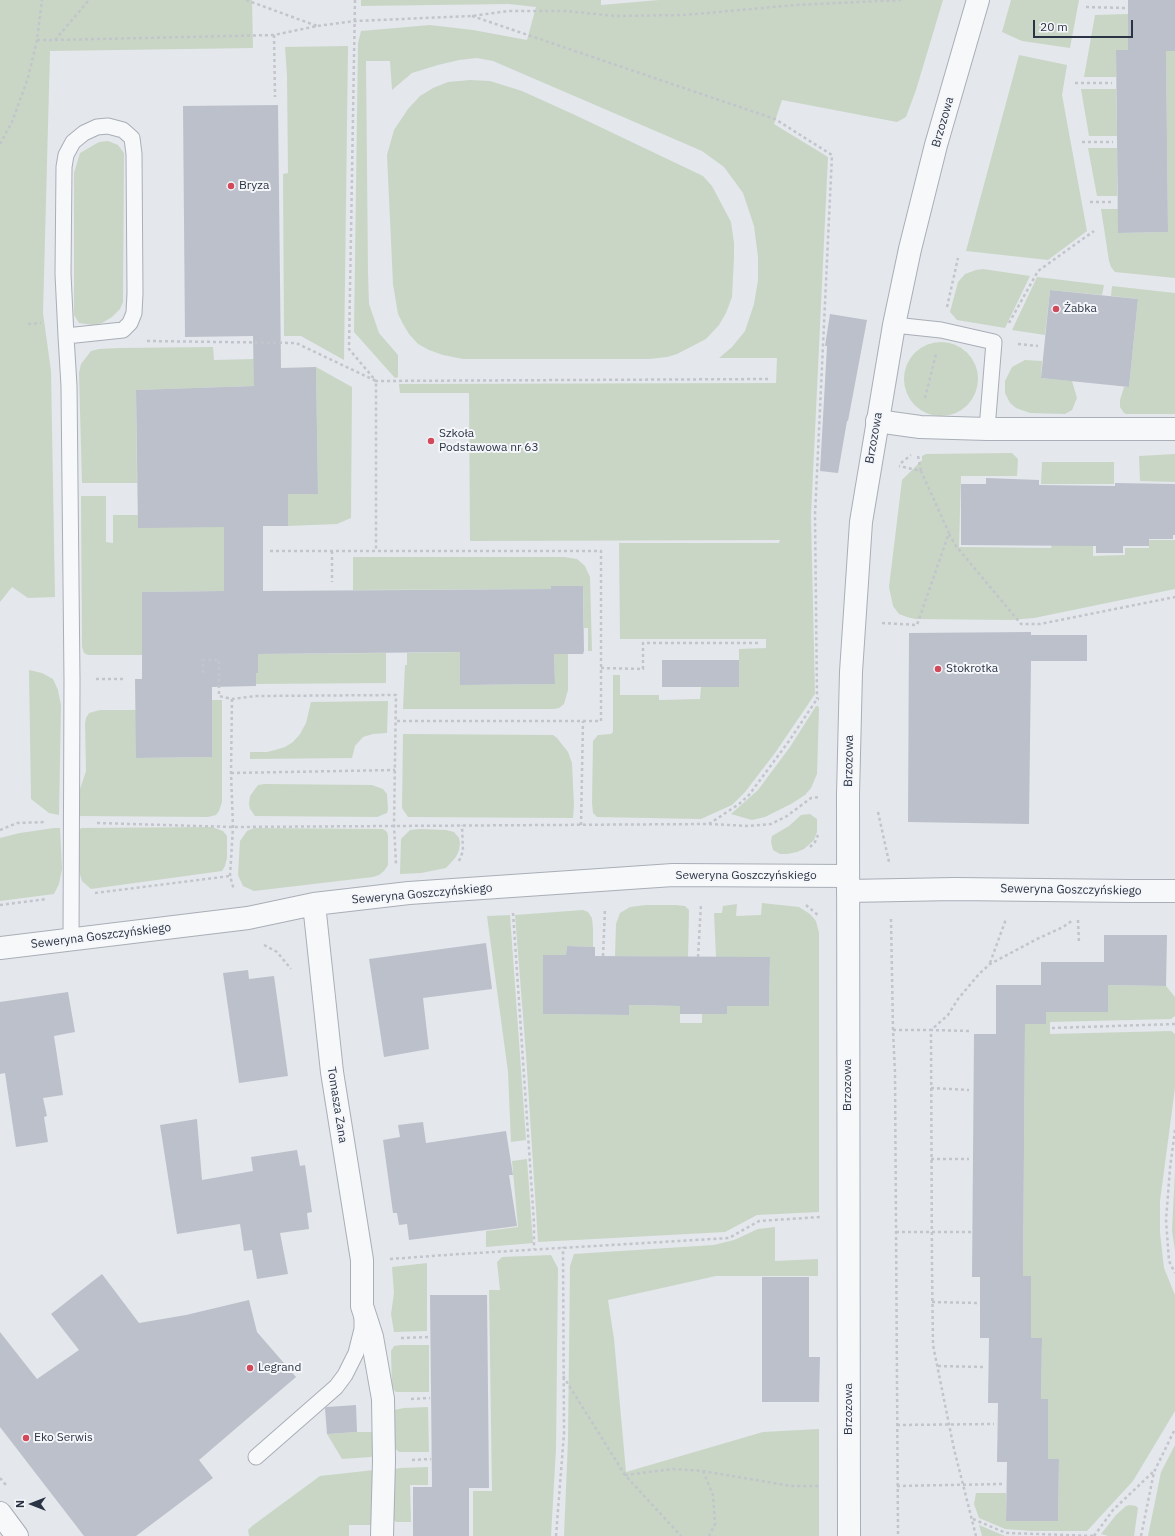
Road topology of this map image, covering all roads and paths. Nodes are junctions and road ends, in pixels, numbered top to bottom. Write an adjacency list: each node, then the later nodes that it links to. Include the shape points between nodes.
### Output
1 (42, 0): 13 (path)
2 (89, 0): 14 (path)
3 (246, 0): 11 (path)
4 (355, 0): 10 (path)
5 (901, 0): 9 (path, via 796,5 684,15 615,16 566,11 508,11)
6 (978, 0): 26 (street, Brzozowa, via 936,145)
7 (1086, 7): 8 (path)
8 (1125, 8)
9 (472, 16): 10 (path); 50 (path, via 775,119 832,155 815,516)
10 (355, 21): 11 (path); 31 (path, via 349,349)
11 (317, 26): 12 (path)
12 (274, 35): 14 (path); 17 (path)
13 (37, 40): 14 (path); 20 (path, via 21,99)
14 (55, 40)
15 (1075, 83): 16 (path)
16 (1112, 83)
17 (275, 97)
18 (1082, 142): 19 (path)
19 (1113, 142)
20 (0, 144)
21 (1090, 202): 22 (path)
22 (1114, 202)
23 (1094, 231): 27 (path, via 1038,271)
24 (958, 258): 28 (path)
25 (130, 323): 29 (lane, via 123,330 115,332); 29 (lane, via 134,313 135,293 132,138 122,130 108,126 97,127 73,142 66,155 64,167 63,274); 31 (path, via 147,341 296,343)
26 (894, 325): 28 (lane); 32 (street, Brzozowa)
27 (1005, 329)
28 (942, 330): 33 (path); 34 (lane, via 994,342)
29 (66, 336): 55 (lane, via 69,386)
30 (770, 379): 31 (path)
31 (376, 381): 41 (path)
32 (877, 420): 33 (street); 62 (street, Brzozowa, via 861,522 851,672)
33 (920, 427): 34 (street); 36 (path, via 917,449)
34 (987, 429): 35 (street)
35 (1175, 429)
36 (921, 471): 37 (path, via 898,466); 38 (path)
37 (896, 473)
38 (949, 533): 43 (path, via 956,546 1021,624 1040,624); 44 (path, via 917,625)
39 (270, 551): 40 (path)
40 (332, 551): 41 (path); 42 (path)
41 (376, 551): 46 (path, via 601,551)
42 (332, 582)
43 (1175, 597)
44 (879, 622)
45 (760, 643): 46 (path, via 643,643 643,669)
46 (601, 668): 52 (path, via 601,721)
47 (203, 673): 49 (path, via 203,660 219,660 219,696)
48 (825, 697): 50 (path)
49 (232, 699): 51 (path, via 256,696 396,695); 54 (path)
50 (817, 699): 57 (path, via 749,795 709,824)
51 (396, 721): 52 (path); 53 (path)
52 (583, 721): 57 (path)
53 (395, 770): 54 (path); 56 (path)
54 (231, 773): 58 (path)
55 (70, 822): 58 (path); 59 (path, via 17,823); 64 (lane)
56 (394, 825): 57 (path); 58 (path); 60 (path)
57 (581, 825)
58 (233, 827): 61 (path)
59 (0, 830)
60 (396, 872)
61 (230, 876): 64 (path); 71 (path, via 236,898 246,902)
62 (848, 884): 63 (street, Seweryna Goszczyńskiego, via 955,889); 66 (street, Seweryna Goszczyńskiego, via 673,875 409,893); 117 (street, Brzozowa)
63 (1175, 891)
64 (70, 896): 68 (path); 73 (lane)
65 (605, 901): 76 (path)
66 (314, 904): 71 (street, Seweryna Goszczyńskiego); 96 (street, Tomasza Zana, via 332,1072)
67 (701, 904): 77 (path)
68 (0, 905)
69 (513, 907): 95 (path)
70 (1006, 917): 78 (path)
71 (248, 918): 73 (street, Seweryna Goszczyńskiego); 79 (path, via 250,940 260,942 277,952)
72 (891, 918): 82 (path)
73 (71, 940): 75 (street, Seweryna Goszczyńskiego)
74 (1079, 943): 78 (path, via 1078,916 1063,927)
75 (0, 948)
76 (603, 956)
77 (698, 957)
78 (990, 964): 83 (path, via 958,999 948,1015)
79 (294, 973)
80 (1175, 1024): 81 (path)
81 (1052, 1028)
82 (893, 1030): 83 (path); 91 (path)
83 (931, 1030): 84 (path); 85 (path)
84 (969, 1031)
85 (931, 1088): 86 (path); 88 (path)
86 (969, 1090)
87 (1175, 1130): 97 (path, via 1166,1220 1169,1261)
88 (931, 1159): 89 (path); 92 (path)
89 (969, 1159)
90 (826, 1217): 94 (path, via 759,1220 729,1238)
91 (896, 1232): 92 (path); 108 (path)
92 (932, 1232): 93 (path); 98 (path)
93 (971, 1232)
94 (563, 1247): 95 (path); 105 (path)
95 (534, 1249): 96 (path)
96 (362, 1260): 100 (street, Tomasza Zana)
97 (1175, 1272)
98 (932, 1302): 99 (path); 103 (path, via 933,1345)
99 (978, 1303)
100 (362, 1306): 110 (lane, via 359,1344 345,1375 336,1387); 122 (street, Tomasza Zana, via 372,1337 383,1399)
101 (430, 1337): 102 (path)
102 (395, 1338)
103 (938, 1366): 104 (path); 106 (path)
104 (985, 1367)
105 (563, 1375): 113 (path); 123 (path, via 564,1433)
106 (949, 1424): 107 (path); 108 (path); 115 (path)
107 (994, 1424)
108 (897, 1425): 116 (path)
109 (1175, 1429): 112 (path)
110 (256, 1457)
111 (703, 1471): 113 (path, via 673,1469); 117 (path, via 791,1486); 125 (path, via 713,1495 715,1524)
112 (1154, 1472): 129 (path, via 1113,1510); 130 (path)
113 (625, 1475): 124 (path)
114 (1002, 1484): 115 (path)
115 (964, 1485): 116 (path); 119 (path)
116 (897, 1486): 127 (path)
117 (850, 1488): 126 (street, Brzozowa)
118 (0, 1513): 121 (street)
119 (972, 1519): 120 (path, via 1006,1533); 128 (path)
120 (1025, 1535): 129 (path)
121 (17, 1536)
122 (382, 1536)
123 (556, 1536)
124 (682, 1536)
125 (709, 1536)
126 (849, 1536)
127 (898, 1536)
128 (976, 1536)
129 (1095, 1536)
130 (1141, 1536)

